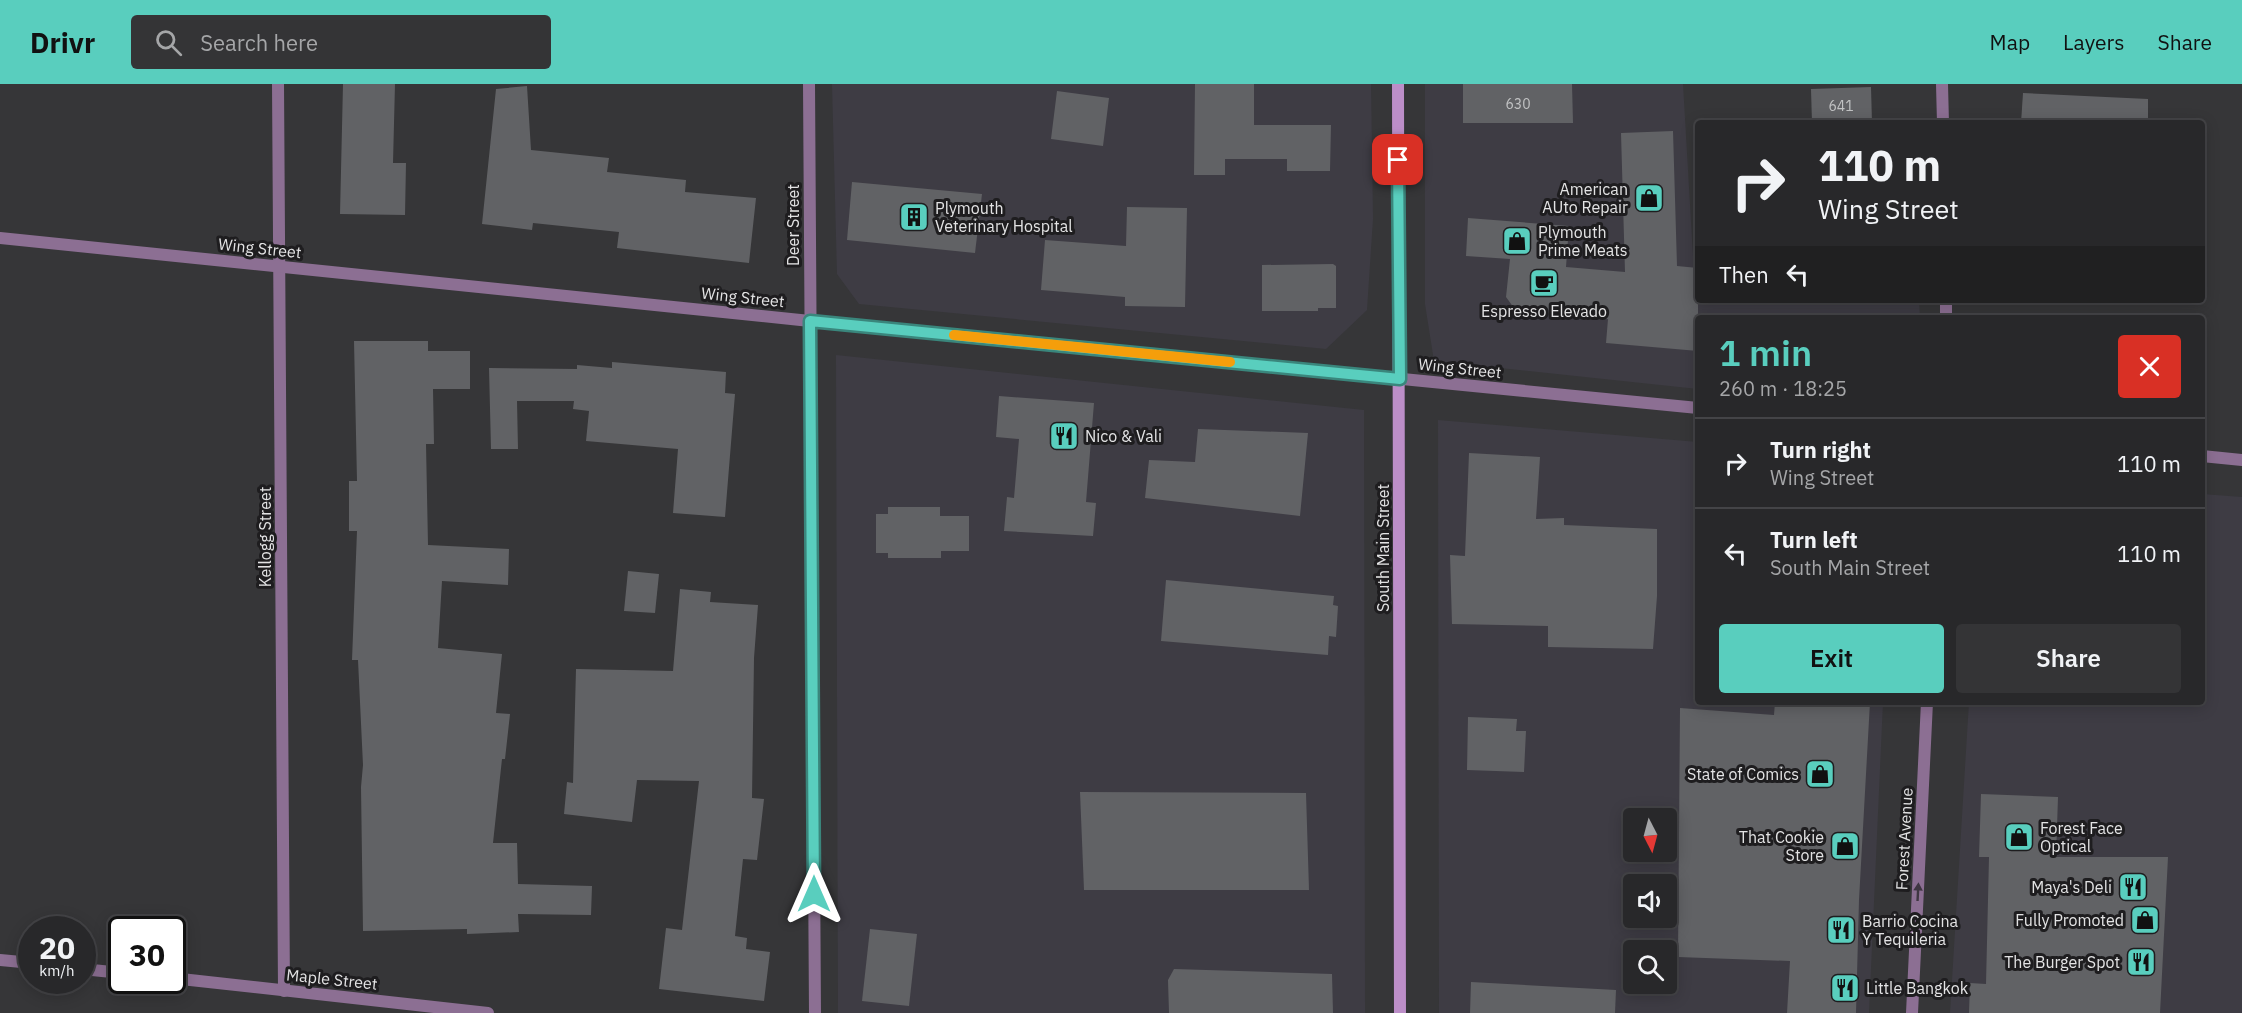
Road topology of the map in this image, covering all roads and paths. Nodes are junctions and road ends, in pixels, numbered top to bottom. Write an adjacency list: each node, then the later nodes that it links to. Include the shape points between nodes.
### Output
1 (278, 84): 7 (street, Kellogg Street)
2 (809, 84): 8 (street, Deer Street)
3 (1398, 84): 9 (main road, South Main Street)
4 (1942, 84): 5 (street)
5 (1943, 120)
6 (0, 238): 7 (street, Wing Street)
7 (280, 266): 8 (street, Wing Street); 17 (street, Kellogg Street)
8 (810, 321): 9 (street, Wing Street); 19 (street, Deer Street)
9 (1400, 379): 10 (street, Wing Street); 20 (main road, South Main Street)
10 (1695, 408)
11 (2205, 456): 12 (street)
12 (2242, 460)
13 (1927, 705): 21 (street, Forest Avenue, one-way to 13)
14 (0, 960): 15 (street)
15 (18, 962)
16 (186, 980): 17 (street, Maple Street)
17 (284, 990): 18 (street, Maple Street)
18 (488, 1013)
19 (815, 1013)
20 (1400, 1013)
21 (1912, 1013)

